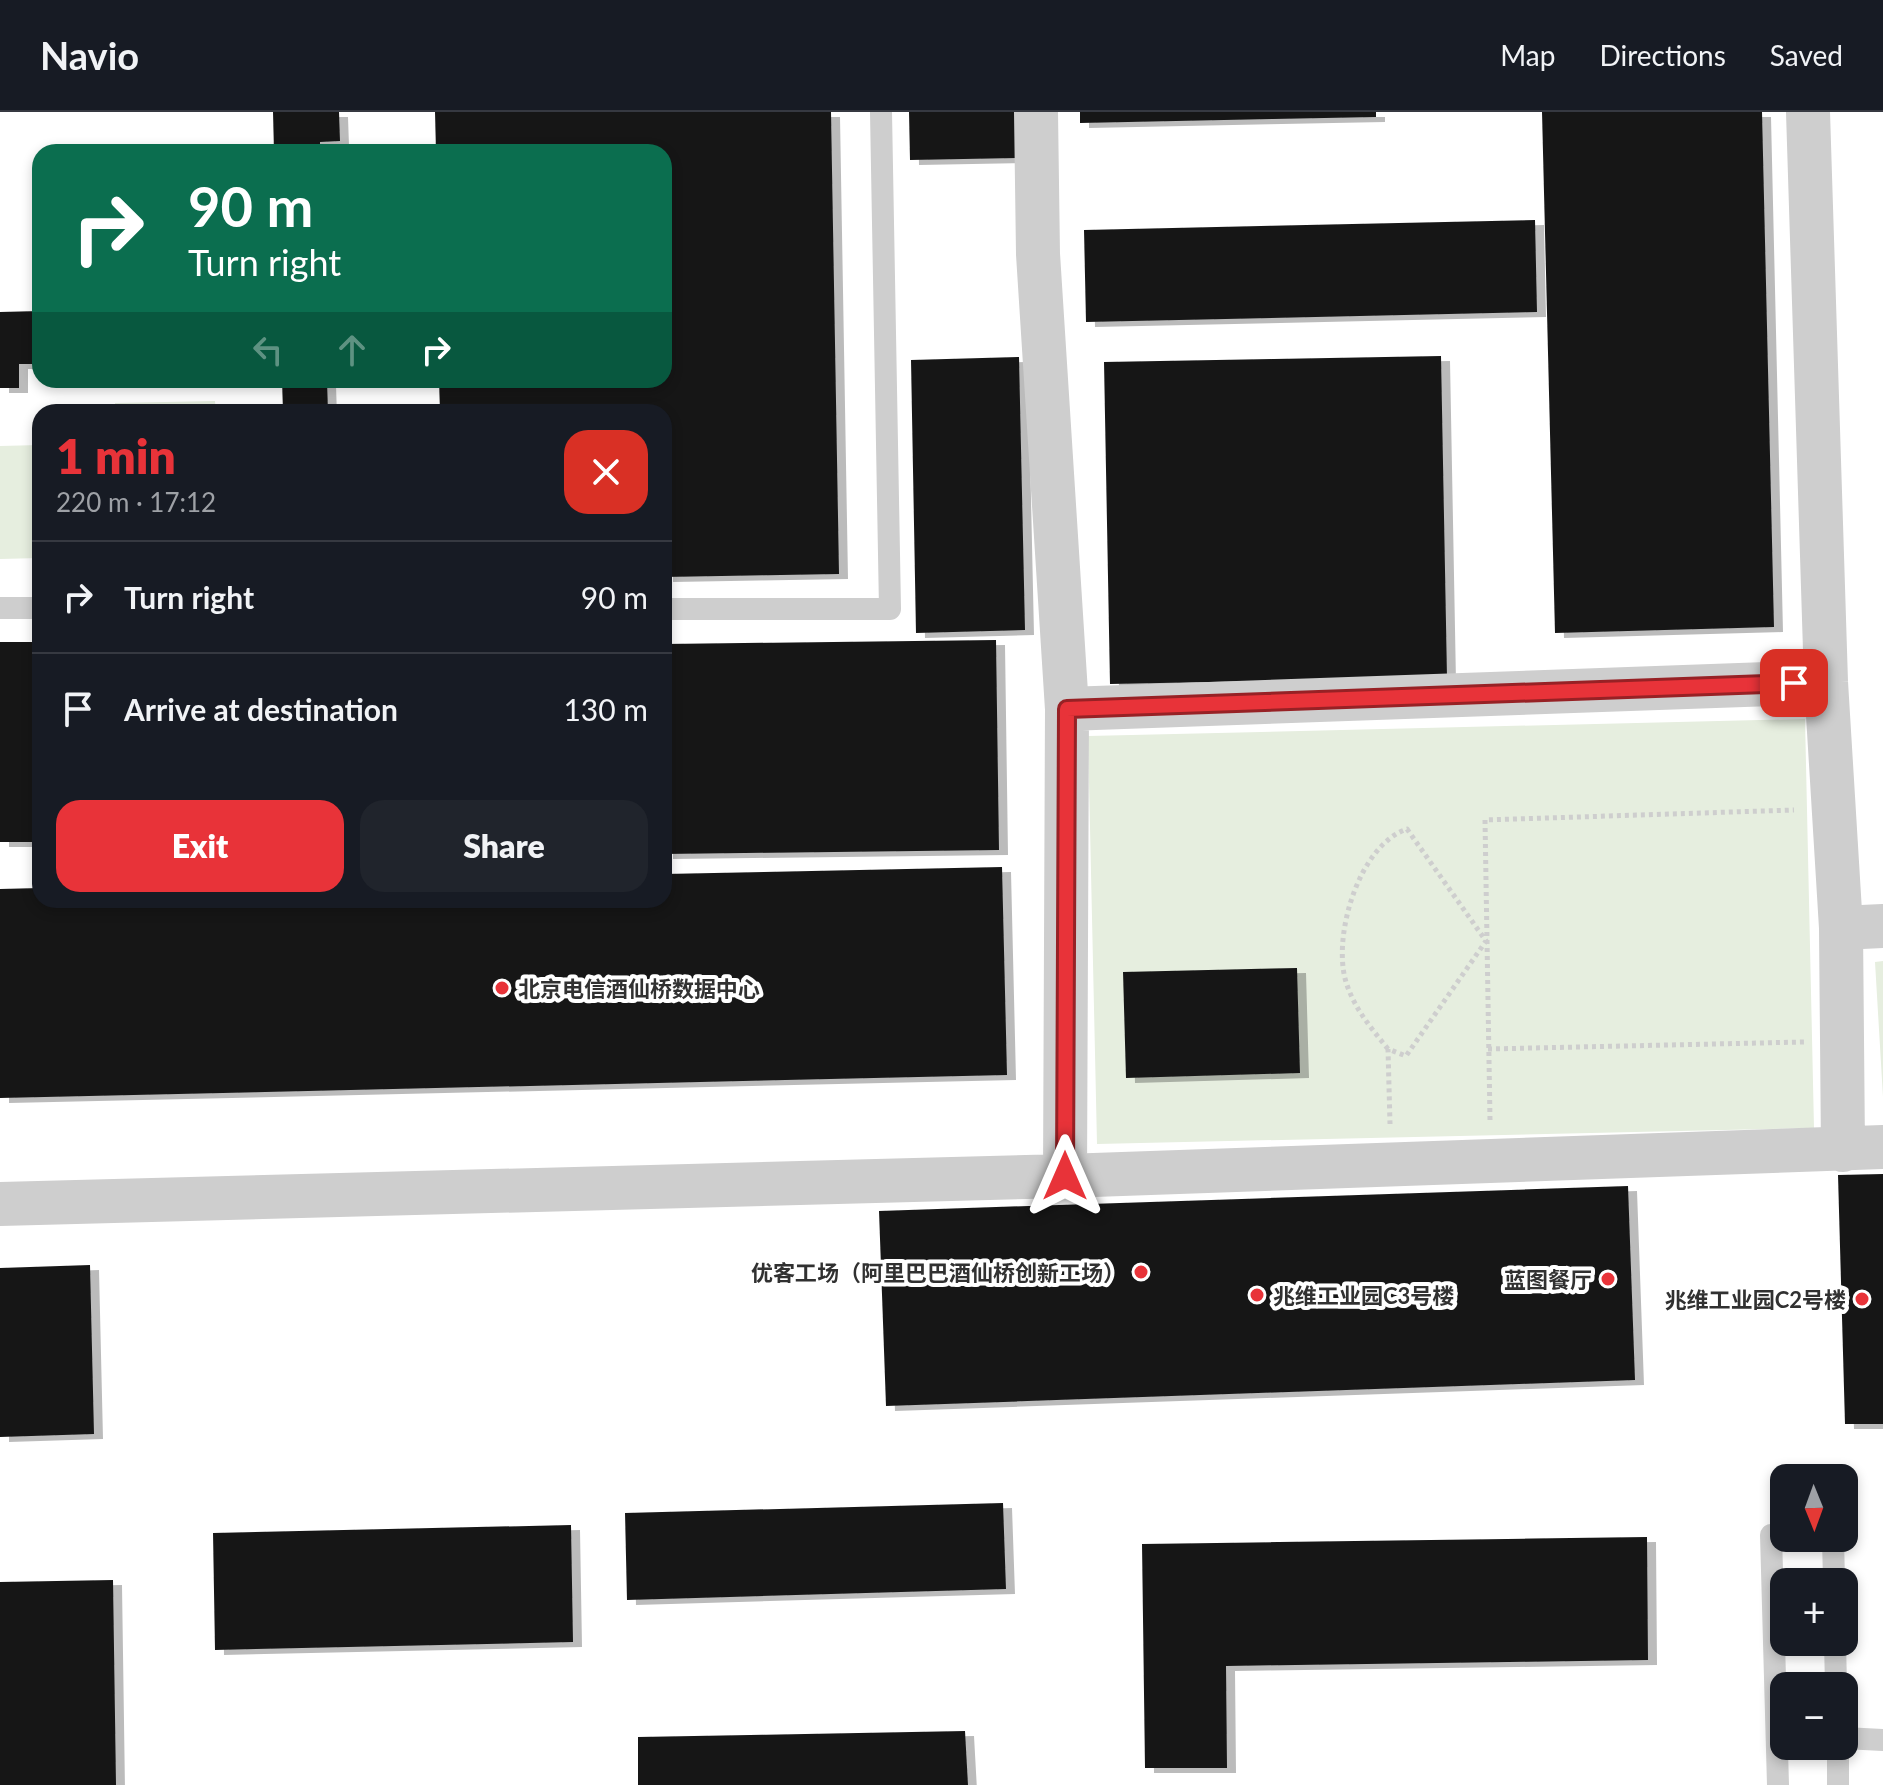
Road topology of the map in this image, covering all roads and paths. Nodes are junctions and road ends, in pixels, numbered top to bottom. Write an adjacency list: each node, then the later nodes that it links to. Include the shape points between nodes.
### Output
1 (881, 112): 6 (lane, via 890,609)
2 (1036, 112): 8 (street, via 1038,254)
3 (1808, 112): 7 (street)
4 (0, 608): 5 (lane)
5 (32, 608)
6 (672, 609)
7 (1826, 682): 8 (street); 9 (street)
8 (1067, 709): 18 (street)
9 (1832, 809): 10 (street); 11 (path, via 1485,820)
10 (1862, 927): 12 (street)
11 (1486, 941): 13 (path, via 1406,1056); 13 (path, via 1407,829 1391,834 1369,861 1347,910 1340,944 1345,981 1359,1012); 14 (path)
12 (1841, 1041): 14 (path); 15 (street)
13 (1388, 1049): 17 (path)
14 (1488, 1049): 16 (path)
15 (1863, 1148): 16 (street)
16 (1492, 1161): 17 (street)
17 (1391, 1165): 18 (street)
18 (1065, 1176): 19 (street)
19 (0, 1204)
20 (1771, 1552): 24 (lane)
21 (1858, 1739): 22 (lane)
22 (1883, 1740)
23 (1838, 1760): 25 (lane)
24 (1778, 1785)
25 (1838, 1785)

